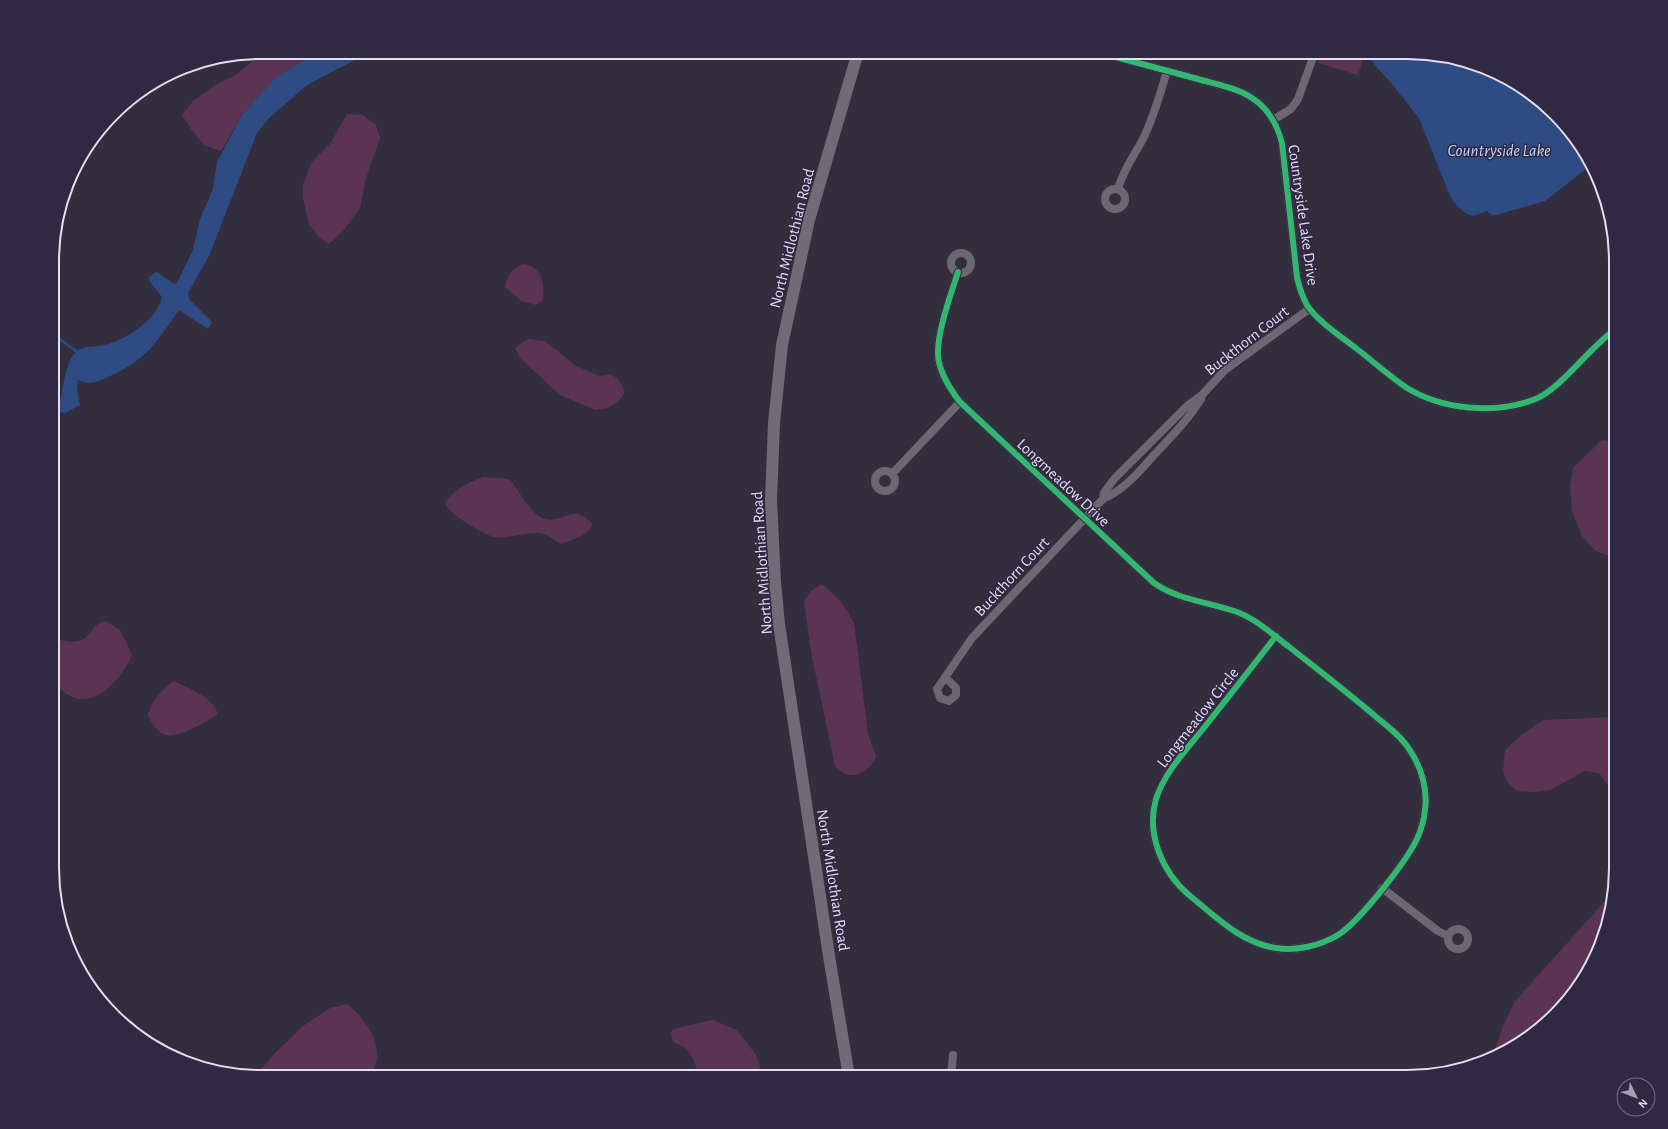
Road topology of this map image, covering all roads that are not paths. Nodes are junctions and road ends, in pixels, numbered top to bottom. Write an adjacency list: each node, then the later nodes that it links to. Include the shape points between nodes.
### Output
1 (856, 59): 20 (main road, North Midlothian Road, via 808,220 782,345 774,423 771,500 780,624)
2 (1128, 59): 4 (street, Countryside Lake Drive)
3 (1312, 59): 5 (street, via 1294,106)
4 (1167, 71): 5 (street, Countryside Lake Drive, via 1245,94 1264,108); 6 (street, via 1151,120 1121,177)
5 (1273, 120): 8 (street, Countryside Lake Drive, via 1282,142 1296,277)
6 (1118, 189)
7 (958, 272): 11 (street, Longmeadow Drive, via 946,308 938,355 945,379)
8 (1309, 309): 9 (street, Countryside Lake Drive, via 1408,388 1444,403 1477,408 1502,408 1535,399 1559,382); 10 (street, Buckthorn Court, via 1225,370)
9 (1609, 335)
10 (1202, 395): 13 (street, Buckthorn Court, via 1187,406 1114,479 1104,493); 13 (street, Buckthorn Court, via 1202,399 1186,422 1132,479)
11 (960, 402): 12 (street); 14 (street, Longmeadow Drive)
12 (892, 474)
13 (1103, 499): 14 (street, Buckthorn Court)
14 (1084, 519): 15 (street, Longmeadow Drive, via 1163,589 1238,612); 16 (street, Buckthorn Court, via 972,638)
15 (1276, 636): 17 (street, Longmeadow Circle, via 1396,733 1415,759 1426,796 1421,827 1408,854); 17 (street, Longmeadow Circle, via 1163,782 1156,798 1152,818 1155,841 1161,859 1181,888 1228,926 1252,941 1275,948 1307,947 1329,940 1357,918)
16 (945, 677)
17 (1382, 888): 18 (street)
18 (1448, 936)
19 (954, 1056): 21 (street)
20 (848, 1070)
21 (951, 1070)

